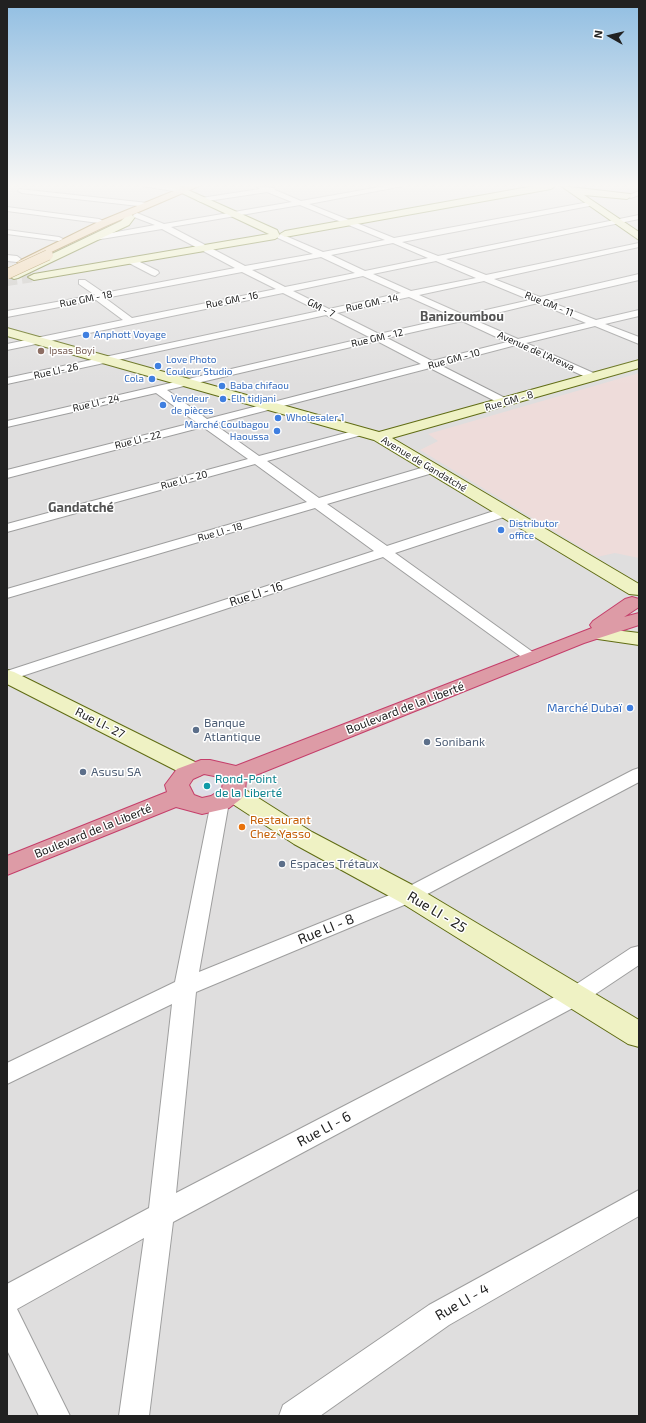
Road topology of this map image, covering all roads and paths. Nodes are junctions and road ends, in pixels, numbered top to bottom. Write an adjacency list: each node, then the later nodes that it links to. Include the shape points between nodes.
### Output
1 (28, 252): 15 (street)
2 (54, 252): 13 (main road)
3 (56, 252): 13 (street)
4 (171, 252): 17 (street)
5 (175, 252): 16 (street)
6 (212, 252): 18 (street, GM - 7)
7 (317, 252): 12 (street, Avenue de l'Arewa)
8 (329, 252): 12 (street, Rue GM - 18)
9 (425, 252): 14 (street, Rue GM - 11)
10 (467, 252): 14 (street, Rue GM - 16)
11 (604, 252): 25 (street, Rue GM - 14)
12 (321, 254): 18 (street, Rue GM - 18); 21 (street, Avenue de l'Arewa)
13 (42, 258): 19 (street); 23 (main road, bridge)
14 (439, 258): 21 (street, Rue GM - 16); 25 (street, Rue GM - 11)
15 (10, 260)
16 (132, 261): 17 (street); 20 (street)
17 (115, 262): 19 (street); 22 (street); 23 (street)
18 (243, 269): 27 (street, GM - 7); 29 (street, Rue GM - 18)
19 (53, 270): 23 (street)
20 (155, 273)
21 (363, 273): 27 (street, Rue GM - 16); 28 (street, Avenue de l'Arewa)
22 (34, 276)
23 (11, 277)
24 (639, 277): 30 (street, Rue GM - 12)
25 (485, 278): 28 (street, Rue GM - 14); 30 (street, Rue GM - 11)
26 (82, 282): 29 (street)
27 (286, 289): 31 (street, GM - 7); 35 (street, Rue GM - 16)
28 (410, 294): 31 (street, Rue GM - 14); 34 (street, Avenue de l'Arewa)
29 (101, 296): 33 (street, Rue GM - 18); 35 (street)
30 (539, 300): 34 (street, Rue GM - 12); 36 (street, Rue GM - 11)
31 (330, 312): 38 (street, GM - 7); 43 (street, Rue GM - 14)
32 (639, 313): 36 (street, Rue GM - 10)
33 (7, 314)
34 (462, 317): 38 (street, Rue GM - 12); 41 (street, Avenue de l'Arewa)
35 (130, 321): 39 (street, Rue GM - 16)
36 (597, 324): 40 (street, Rue GM - 11); 41 (street, Rue GM - 10)
37 (7, 332): 39 (street, Avenue de Gandatché)
38 (378, 337): 44 (street, GM - 7); 48 (street, Rue GM - 12)
39 (37, 341): 42 (street, Rue GM - 16); 43 (street, Avenue de Gandatché)
40 (639, 341)
41 (517, 342): 44 (street, Rue GM - 10); 46 (street, Avenue de l'Arewa)
42 (7, 347)
43 (105, 361): 47 (street, Rue LI- 26); 48 (street, Avenue de Gandatché)
44 (432, 364): 50 (street, GM - 7); 51 (street, Rue GM - 10)
45 (639, 364): 46 (street, Rue GM - 8)
46 (594, 377): 50 (street, Rue GM - 8)
47 (7, 381)
48 (185, 382): 49 (street, Rue LI - 24); 51 (street, Avenue de Gandatché)
49 (158, 389): 52 (street); 53 (street, Rue LI - 24)
50 (505, 402): 55 (street, Rue GM - 8)
51 (269, 406): 52 (street, Rue LI - 22); 54 (street, Avenue de Gandatché)
52 (204, 423): 56 (street); 58 (street, Rue LI - 22)
53 (7, 424)
54 (361, 432): 55 (street, Avenue de Gandatché); 56 (street, Rue LI - 20)
55 (379, 437): 57 (street, Avenue de Gandatché)
56 (256, 460): 59 (street); 61 (street, Rue LI - 20)
57 (432, 469): 59 (street, Rue LI - 18); 60 (street, Avenue de Gandatché)
58 (7, 474)
59 (316, 503): 62 (street); 63 (street, Rue LI - 18)
60 (505, 512): 62 (street, Rue LI - 16); 64 (street, Avenue de Gandatché)
61 (7, 528)
62 (385, 552): 68 (street); 69 (street, Rue LI - 16)
63 (7, 594)
64 (637, 602): 65 (highway, Boulevard de la Liberté); 66 (highway, Boulevard de la Liberté)
65 (598, 634): 66 (highway, Boulevard de la Liberté); 67 (street)
66 (577, 639): 68 (highway, Boulevard de la Liberté)
67 (639, 639)
68 (533, 658): 72 (highway, Boulevard de la Liberté)
69 (7, 676): 70 (street, Rue LI- 27)
70 (193, 770): 72 (highway, via 210,767 227,771); 73 (highway, via 185,774 177,784)
71 (639, 774): 75 (street, Rue LI - 8)
72 (229, 790): 73 (highway, via 202,806); 75 (street, Rue LI - 25, via 303,838); 77 (street)
73 (180, 796): 74 (highway, Boulevard de la Liberté)
74 (7, 866)
75 (409, 895): 77 (street, Rue LI - 8); 78 (street, Rue LI - 25)
76 (639, 954): 78 (street, Rue LI - 6)
77 (185, 987): 80 (street, Rue LI - 8); 82 (street)
78 (574, 996): 79 (street, Rue LI - 25); 82 (street, Rue LI - 6)
79 (639, 1035)
80 (7, 1074)
81 (639, 1202): 87 (street, Rue LI - 4, via 440,1315)
82 (161, 1215): 83 (street, Rue LI - 6); 86 (street)
83 (7, 1300)
84 (7, 1319): 85 (street)
85 (55, 1416)
86 (134, 1416)
87 (294, 1416)

